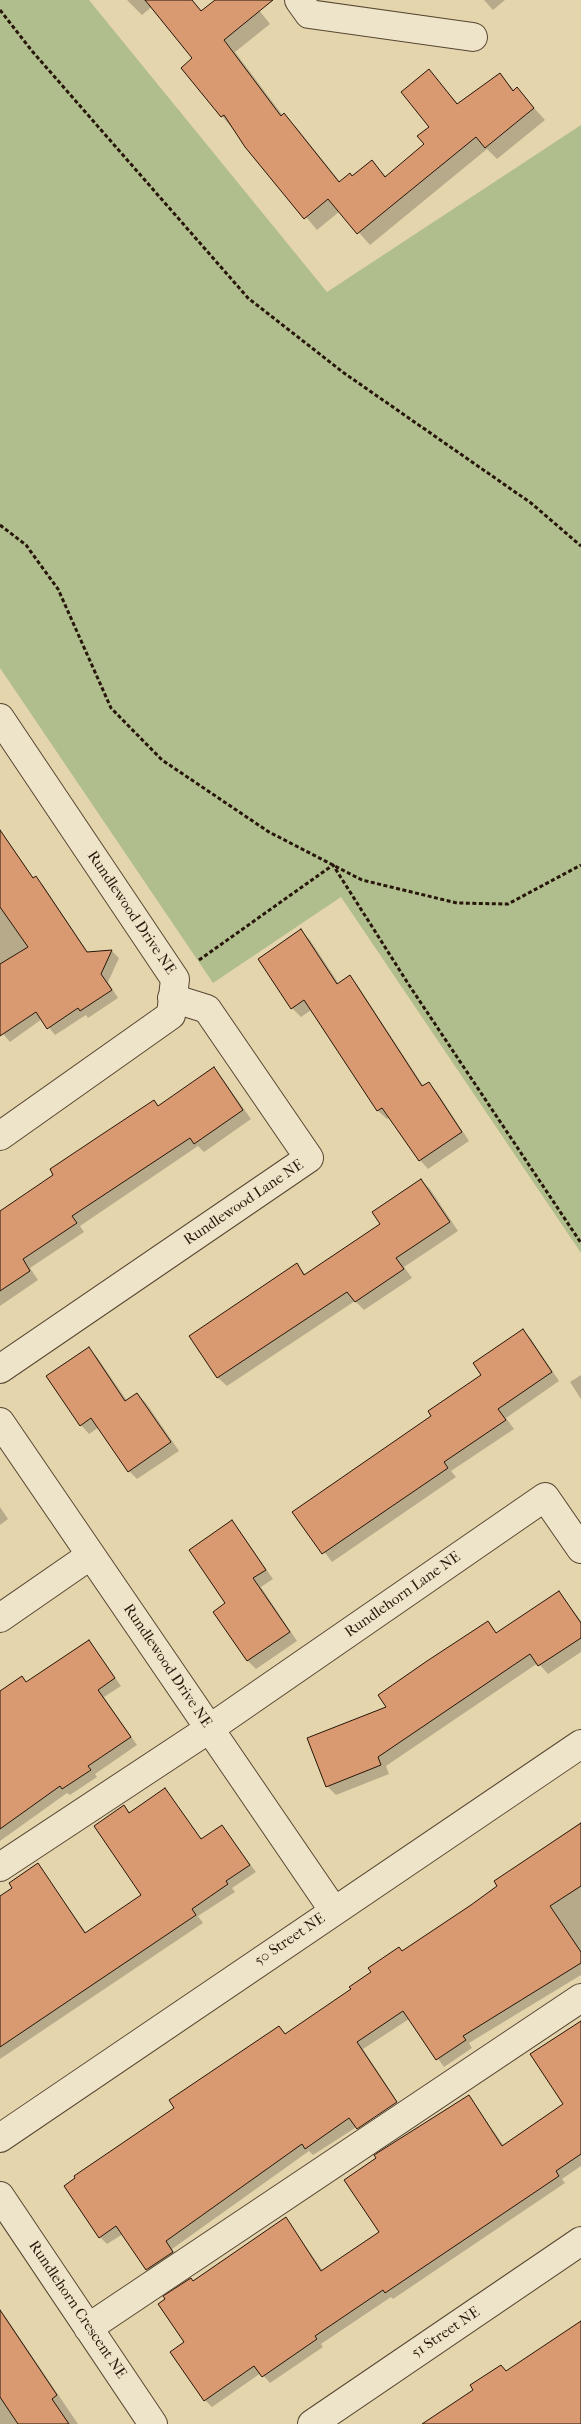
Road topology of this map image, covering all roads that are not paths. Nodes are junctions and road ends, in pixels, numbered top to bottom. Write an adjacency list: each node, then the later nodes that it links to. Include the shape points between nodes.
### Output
1 (299, 0): 2 (street, via 309,14)
2 (473, 37)
3 (0, 718): 4 (street, Rundlewood Drive NE)
4 (174, 988): 5 (street, Rundlewood Drive NE, via 171,1015); 6 (street, Rundlewood Lane NE, via 207,1009 309,1158)
5 (0, 1136)
6 (0, 1370)
7 (0, 1422): 9 (street, Rundlewood Drive NE)
8 (581, 1549): 11 (street, Rundlehorn Lane NE, via 545,1496)
9 (91, 1555): 10 (street); 11 (street, Rundlewood Drive NE)
10 (0, 1618)
11 (209, 1729): 13 (street); 14 (street, Rundlewood Drive NE)
12 (581, 1744): 14 (street, 50 Street NE)
13 (0, 1867)
14 (334, 1911): 16 (street, 50 Street NE)
15 (581, 1998): 19 (street)
16 (0, 2138)
17 (0, 2196): 19 (street, Rundlehorn Crescent NE)
18 (581, 2241): 21 (street, 51 Street NE)
19 (88, 2328): 20 (street, Rundlehorn Crescent NE)
20 (153, 2424)
21 (312, 2424)

